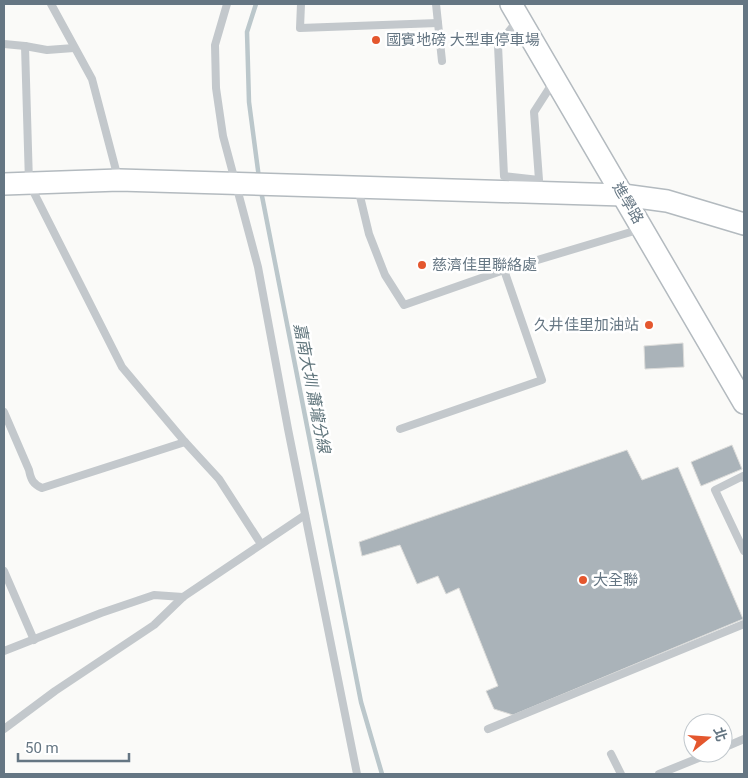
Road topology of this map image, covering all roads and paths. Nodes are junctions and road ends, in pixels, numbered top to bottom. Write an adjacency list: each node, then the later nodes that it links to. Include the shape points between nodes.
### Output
1 (50, 4): 9 (lane)
2 (227, 4): 14 (lane, via 215,45 216,88)
3 (301, 4): 6 (lane, via 300,28)
4 (436, 4): 6 (lane)
5 (515, 11): 11 (street, 進學路); 11 (lane, via 498,45 504,176 539,180 534,112)
6 (438, 24): 10 (lane)
7 (4, 44): 8 (lane)
8 (25, 46): 9 (lane, via 47,50); 13 (lane)
9 (74, 48): 12 (lane, via 92,79)
10 (442, 61)
11 (555, 79): 17 (street, 進學路)
12 (119, 180): 13 (street); 14 (street)
13 (29, 183): 15 (street); 24 (lane, via 122,367)
14 (234, 183): 16 (street); 26 (lane, via 258,267)
15 (4, 184)
16 (358, 187): 17 (street); 20 (lane, via 369,234 385,276 404,306)
17 (623, 195): 18 (street, via 667,201); 19 (street, 進學路)
18 (744, 224)
19 (643, 228): 20 (lane); 21 (street, 進學路)
20 (504, 270): 23 (lane, via 542,380)
21 (744, 403)
22 (4, 412): 24 (lane, via 31,479 42,488)
23 (400, 429)
24 (185, 442): 27 (lane, via 219,479)
25 (744, 478): 28 (lane, via 715,490)
26 (305, 515): 27 (lane); 38 (lane)
27 (261, 544): 30 (lane)
28 (744, 551)
29 (4, 571): 32 (lane)
30 (183, 598): 32 (lane, via 154,595); 34 (lane, via 154,625)
31 (744, 624): 35 (lane)
32 (34, 640): 33 (lane)
33 (4, 651)
34 (4, 729)
35 (488, 729)
36 (611, 754): 39 (lane)
37 (686, 763): 40 (lane)
38 (357, 774)
39 (621, 774)
40 (659, 774)

